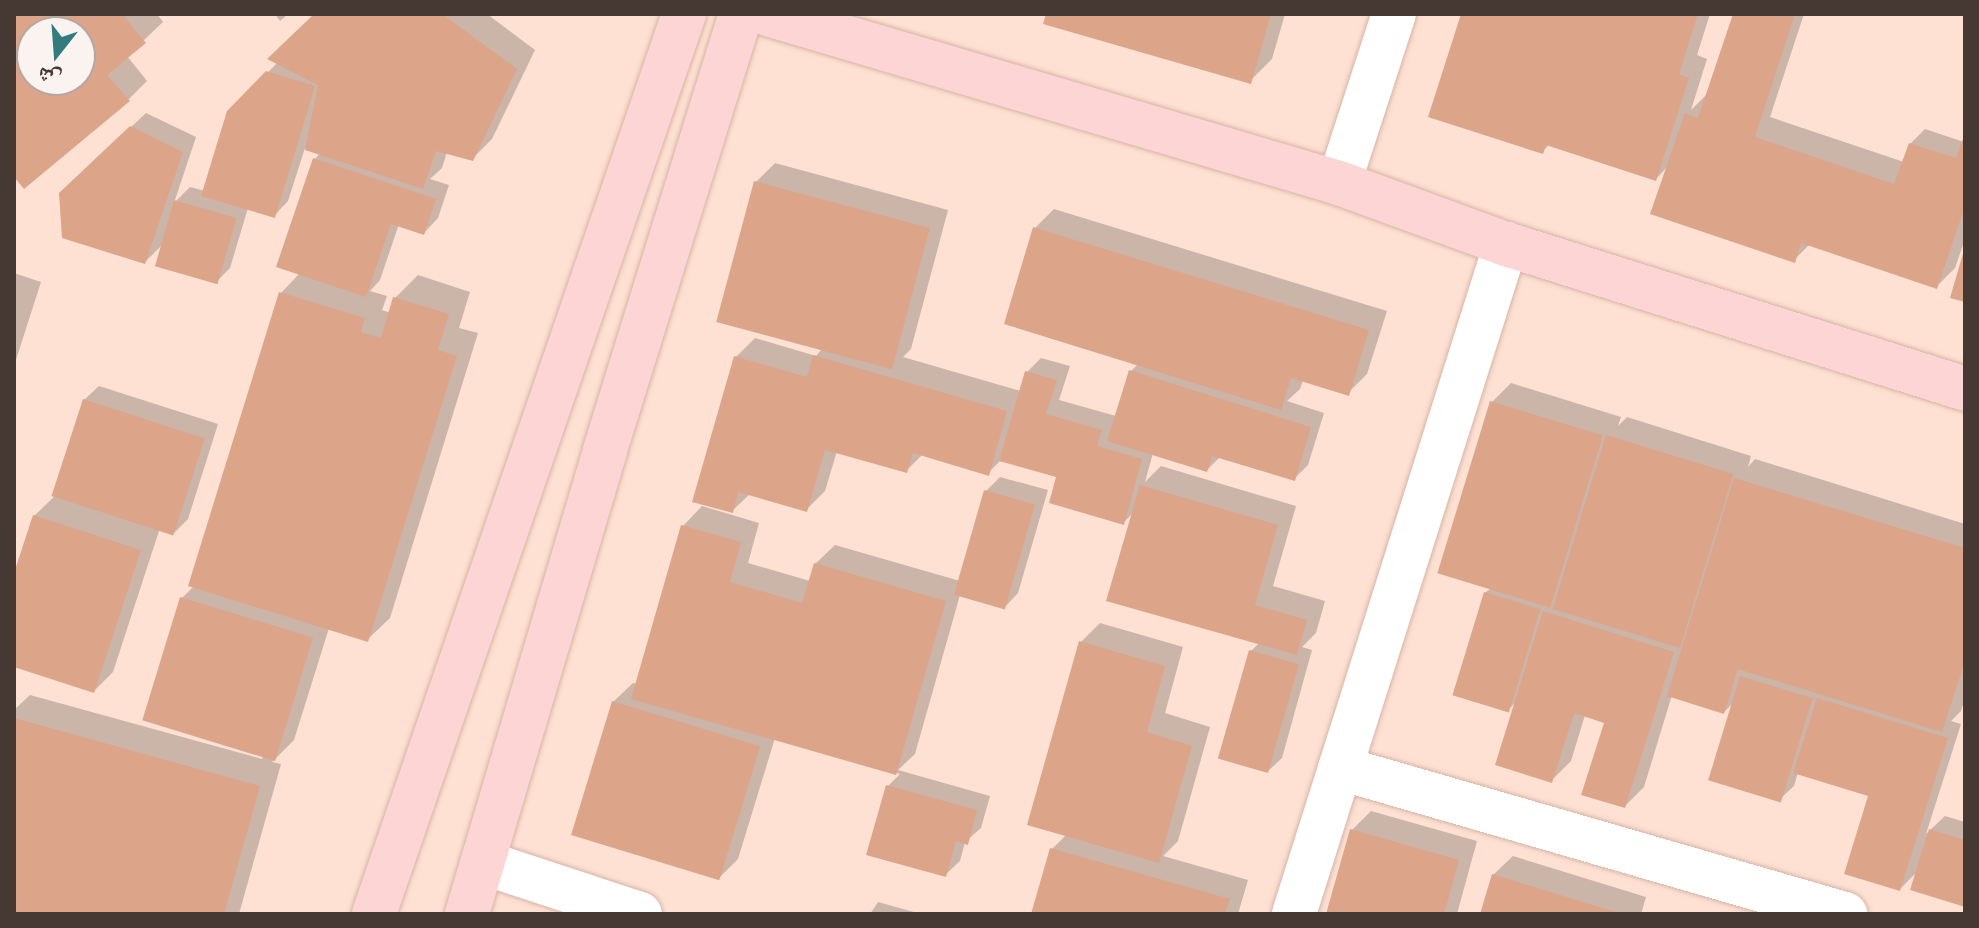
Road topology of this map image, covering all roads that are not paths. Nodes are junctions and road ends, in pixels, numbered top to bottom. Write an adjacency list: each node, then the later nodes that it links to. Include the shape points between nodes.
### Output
1 (684, 14): 10 (main road)
2 (741, 14): 9 (main road, via 605,450)
3 (767, 14): 5 (main road)
4 (1394, 14): 5 (street)
5 (1339, 183): 6 (main road)
6 (1506, 244): 7 (main road); 8 (street)
7 (1965, 389)
8 (1340, 768): 13 (street); 14 (street)
9 (485, 863): 11 (main road); 12 (street)
10 (374, 914)
11 (467, 914)
12 (640, 914)
13 (1294, 914)
14 (1845, 914)

